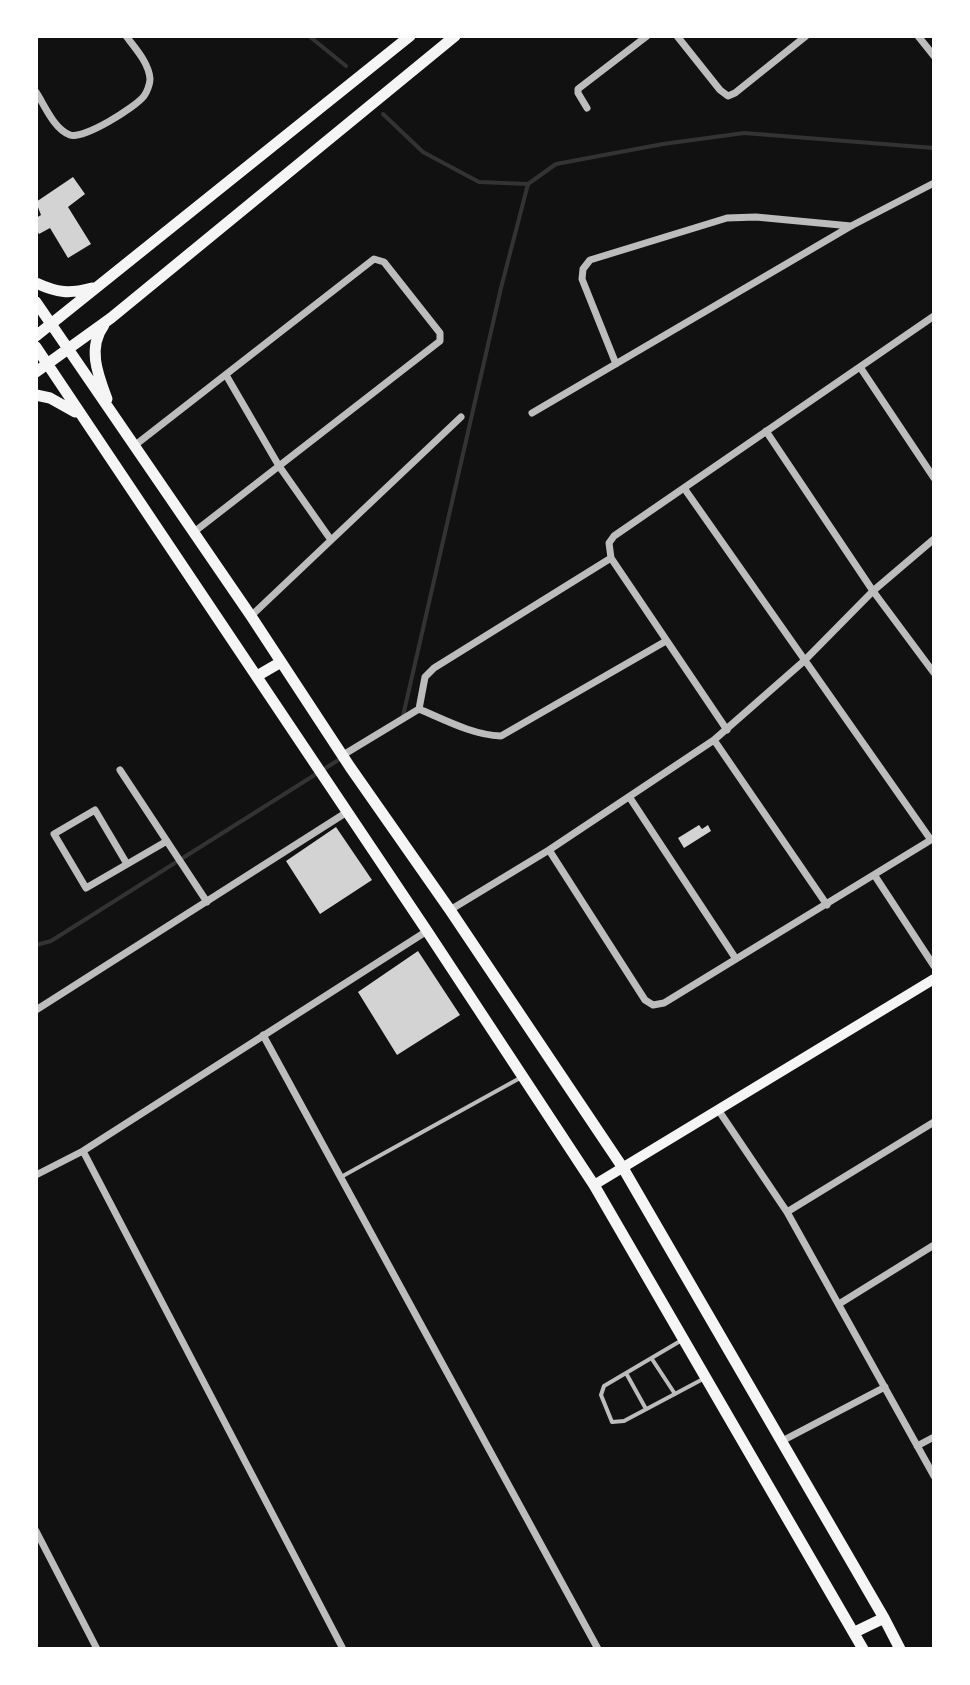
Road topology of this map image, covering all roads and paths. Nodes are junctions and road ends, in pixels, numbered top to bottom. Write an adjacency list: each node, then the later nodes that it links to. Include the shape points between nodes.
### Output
1 (126, 36): 9 (street, via 150,77 143,98 87,134 66,134)
2 (410, 36): 14 (main road)
3 (455, 36): 17 (main road)
4 (647, 36): 10 (street, via 578,89)
5 (677, 36): 6 (street, via 728,96)
6 (806, 36)
7 (918, 36): 8 (street)
8 (934, 56)
9 (36, 92)
10 (587, 108)
11 (934, 183): 12 (street)
12 (851, 226): 22 (street); 22 (street, via 727,218 590,260 582,279)
13 (36, 283): 14 (main road, via 68,294)
14 (97, 287): 18 (main road)
15 (36, 302): 18 (main road)
16 (934, 316): 24 (street)
17 (111, 318): 21 (main road); 29 (main road, via 101,329 94,352)
18 (51, 324): 19 (main road); 21 (main road)
19 (36, 336)
20 (36, 347): 23 (main road)
21 (68, 351): 23 (main road); 29 (main road)
22 (616, 364): 28 (street)
23 (48, 365): 25 (main road); 31 (main road)
24 (860, 367): 32 (street); 35 (street)
25 (36, 372)
26 (226, 375): 33 (street); 34 (street); 34 (street, via 374,259 384,262 440,333 440,341)
27 (36, 395): 31 (main road, via 70,408)
28 (532, 413)
29 (113, 415): 33 (main road)
30 (461, 417): 39 (street)
31 (91, 430): 47 (main road)
32 (766, 431): 36 (street); 41 (street)
33 (134, 446): 37 (main road)
34 (279, 466): 37 (street); 39 (street)
35 (934, 478)
36 (684, 488): 40 (street, via 614,536 609,543); 44 (street)
37 (194, 532): 42 (main road)
38 (934, 539): 41 (street)
39 (331, 540): 42 (street)
40 (611, 558): 43 (street); 48 (street, via 434,668 425,677)
41 (873, 591): 44 (street); 46 (street)
42 (251, 616): 45 (main road)
43 (666, 641): 48 (street, via 501,736); 49 (street)
44 (804, 661): 49 (street); 55 (street)
45 (281, 662): 47 (main road); 51 (main road)
46 (934, 673)
47 (257, 676): 54 (main road)
48 (419, 709): 51 (street)
49 (727, 730): 50 (street)
50 (714, 740): 53 (street); 61 (street)
51 (343, 755): 62 (main road)
52 (120, 770): 56 (street)
53 (630, 798): 57 (street); 64 (street)
54 (347, 812): 60 (street); 63 (main road)
55 (932, 839): 59 (street)
56 (167, 841): 58 (street); 60 (street)
57 (549, 850): 62 (street); 64 (street, via 653,1005)
58 (127, 864): 58 (street, via 86,888 54,834 95,810)
59 (875, 876): 61 (street); 65 (street)
60 (207, 902): 67 (street)
61 (827, 905): 64 (street)
62 (450, 910): 73 (main road)
63 (427, 931): 68 (street); 69 (main road)
64 (736, 959)
65 (934, 966)
66 (934, 979): 70 (main road)
67 (36, 1010)
68 (263, 1035): 72 (street); 75 (street)
69 (523, 1076): 75 (lane); 76 (main road)
70 (719, 1111): 73 (main road); 77 (street)
71 (934, 1122): 77 (street)
72 (83, 1151): 74 (street); 95 (street)
73 (623, 1168): 76 (main road); 88 (main road)
74 (36, 1175)
75 (341, 1177): 96 (street)
76 (594, 1185): 80 (main road)
77 (787, 1212): 79 (street)
78 (934, 1245): 79 (street)
79 (839, 1304): 84 (street)
80 (684, 1339): 81 (lane); 83 (main road)
81 (652, 1358): 82 (lane); 85 (lane)
82 (626, 1373): 86 (lane); 86 (lane, via 601,1390 612,1422)
83 (706, 1377): 85 (lane); 93 (main road)
84 (885, 1387): 88 (street); 89 (street)
85 (675, 1394): 86 (lane)
86 (646, 1409)
87 (934, 1437): 89 (street)
88 (782, 1441): 92 (main road)
89 (917, 1446): 90 (street)
90 (934, 1476)
91 (36, 1531): 94 (street)
92 (884, 1618): 93 (main road); 98 (main road)
93 (855, 1632): 97 (main road)
94 (97, 1649)
95 (343, 1649)
96 (598, 1649)
97 (863, 1649)
98 (900, 1649)

